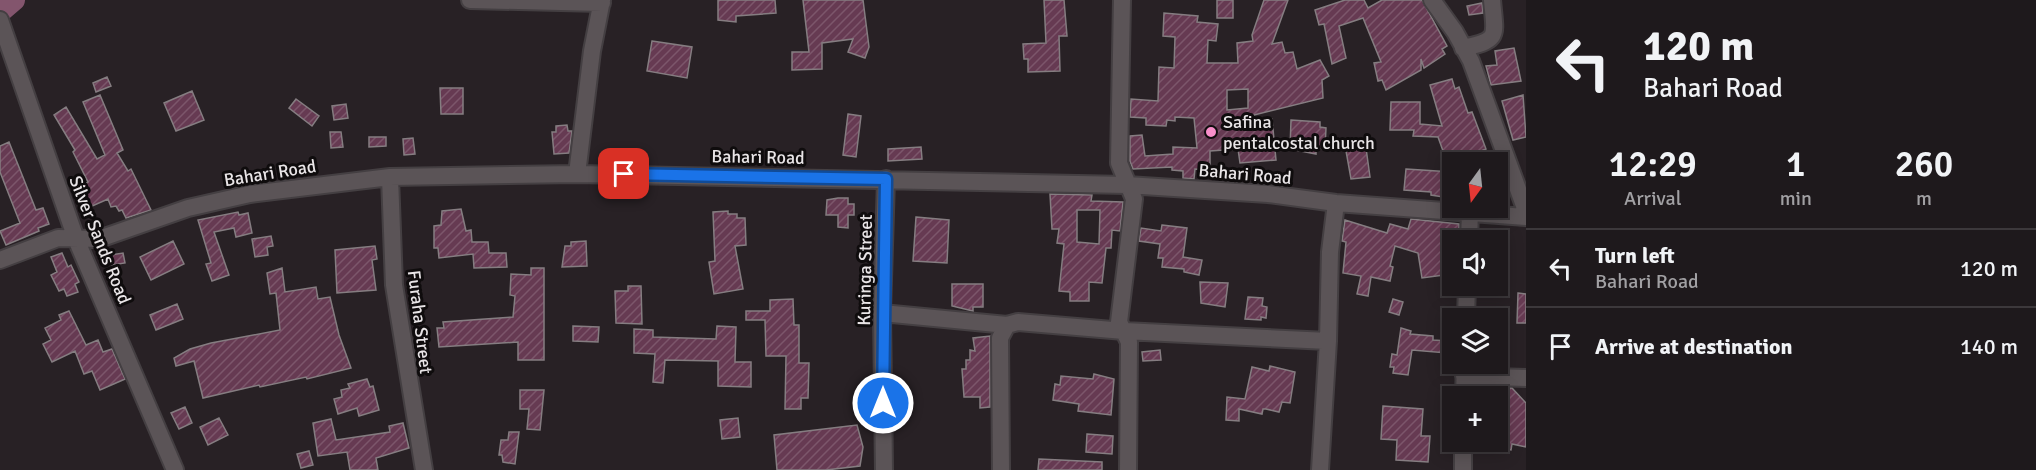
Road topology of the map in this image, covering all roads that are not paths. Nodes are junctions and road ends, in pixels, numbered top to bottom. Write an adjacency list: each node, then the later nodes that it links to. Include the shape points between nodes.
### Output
1 (470, 0): 5 (street)
2 (1122, 0): 11 (street, via 1119,163)
3 (1432, 0): 7 (street)
4 (1492, 0): 7 (street, via 1493,37 1487,43)
5 (602, 1): 8 (street)
6 (0, 20): 17 (street, Silver Sands Road)
7 (1463, 48): 14 (street)
8 (577, 174): 9 (street, Bahari Road); 10 (street, Bahari Road)
9 (390, 177): 17 (street, Bahari Road, via 250,194 188,208 99,238); 27 (street, Furaha Street, via 394,285)
10 (886, 179): 11 (street, Bahari Road); 19 (street, Kuringa Street)
11 (1127, 185): 12 (street, Bahari Road, via 1268,194); 21 (street, via 1134,199 1119,321)
12 (1336, 203): 13 (street, Bahari Road); 22 (street, via 1330,252)
13 (1442, 210)
14 (1526, 211)
15 (1508, 215): 16 (street, Bahari Road)
16 (1526, 217)
17 (76, 238): 18 (street, Bahari Road, via 58,238); 26 (street, Silver Sands Road)
18 (0, 260)
19 (882, 313): 20 (street); 28 (street, Kuringa Street)
20 (1007, 325): 21 (street, via 1018,322); 29 (street, via 1000,338)
21 (1124, 332): 22 (street); 30 (street, via 1129,342)
22 (1328, 341): 31 (street)
23 (1496, 374): 24 (street)
24 (1526, 378)
25 (1463, 452): 32 (street)
26 (175, 470)
27 (424, 470)
28 (884, 470)
29 (1001, 470)
30 (1128, 470)
31 (1320, 470)
32 (1463, 470)

